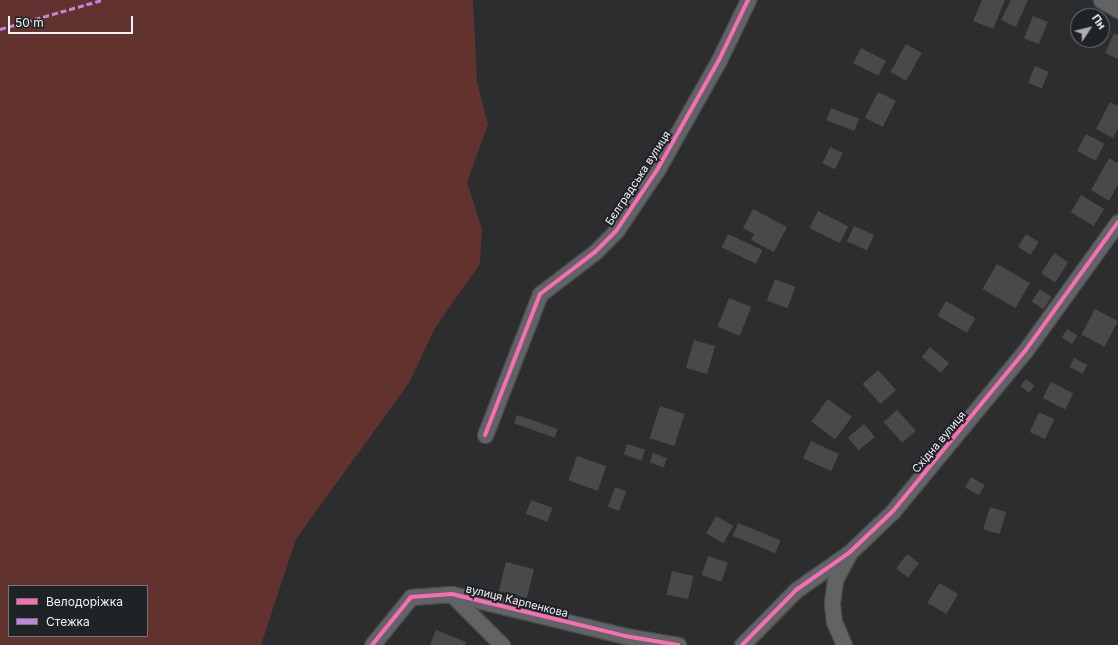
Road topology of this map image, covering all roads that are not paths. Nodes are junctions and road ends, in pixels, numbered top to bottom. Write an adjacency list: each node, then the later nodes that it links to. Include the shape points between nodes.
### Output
1 (748, 0): 5 (street, Бєлградська вулиця, via 719,60 660,164 616,231 595,252 540,294)
2 (1101, 0): 3 (street)
3 (1118, 10)
4 (1118, 222): 6 (street, Східна вулиця, via 1025,351 976,412 893,511)
5 (485, 435)
6 (850, 552): 11 (street, Східна вулиця, via 796,590); 12 (street, via 835,580 832,602 834,622)
7 (452, 594): 8 (street, вулиця Карпенкова, via 411,597); 9 (street); 10 (street, вулиця Карпенкова, via 625,636)
8 (372, 645)
9 (502, 645)
10 (678, 645)
11 (742, 645)
12 (844, 645)

